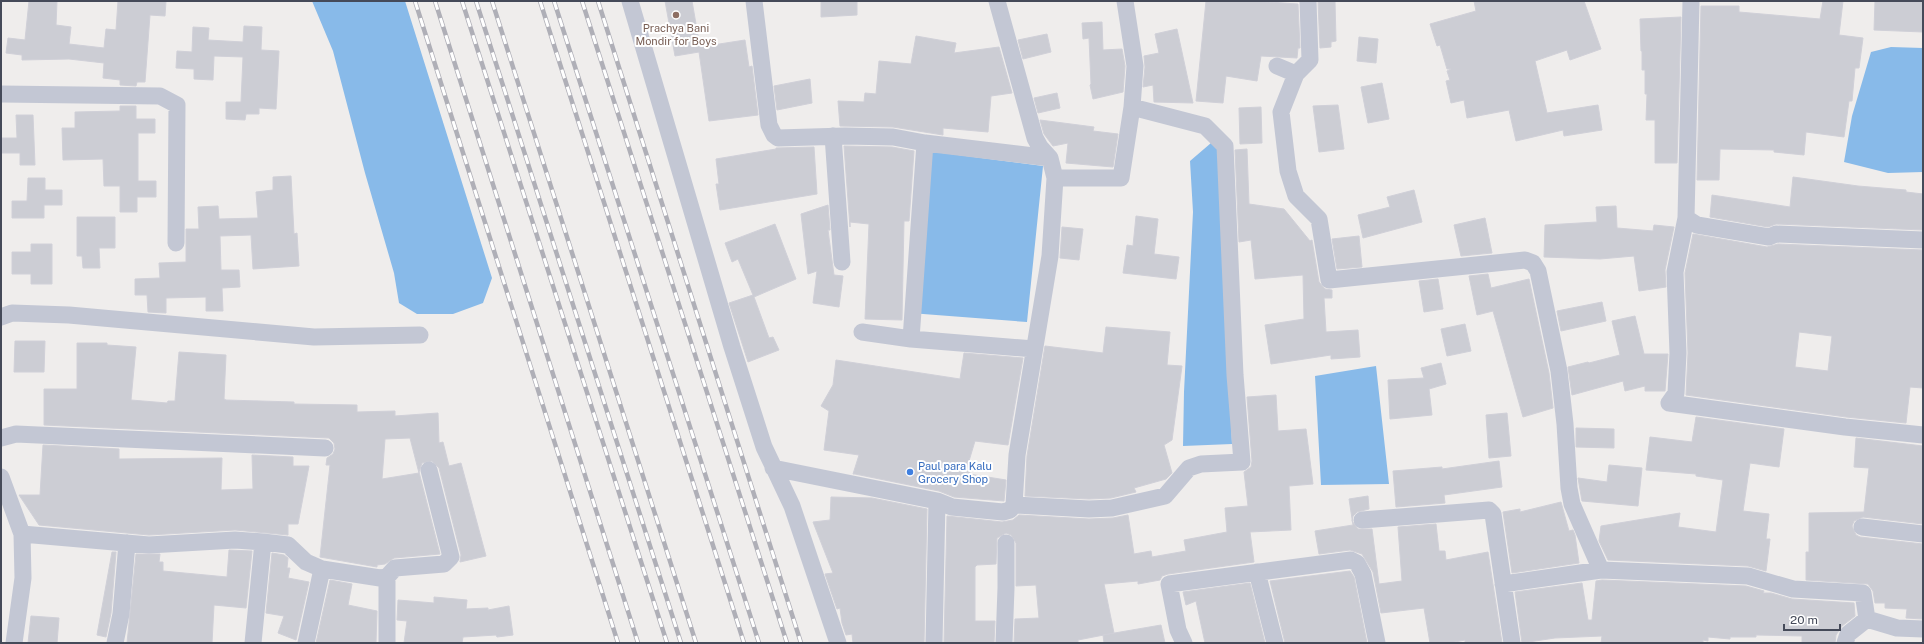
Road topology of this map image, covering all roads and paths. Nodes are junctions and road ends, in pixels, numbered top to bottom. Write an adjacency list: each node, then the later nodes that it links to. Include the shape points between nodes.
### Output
1 (630, 1): 27 (street, via 732,348)
2 (754, 1): 11 (street, via 769,125 774,135 778,138)
3 (997, 1): 13 (street, via 1035,138)
4 (1125, 1): 10 (street, via 1135,66)
5 (1308, 1): 8 (street, via 1310,60)
6 (1691, 1): 15 (street)
7 (1277, 66): 8 (street)
8 (1296, 74): 40 (street, via 1281,112 1288,171 1296,196 1320,219 1329,280 1525,260 1533,263 1538,271 1559,371 1572,504)
9 (1, 94): 17 (street, via 160,96 177,105)
10 (1132, 107): 14 (street, via 1121,178); 31 (street, via 1205,126 1224,146 1235,375 1242,462 1201,464 1189,468 1165,496 1112,508)
11 (834, 136): 12 (street, via 893,137); 18 (street)
12 (925, 143): 13 (street); 22 (street)
13 (1050, 158): 14 (street)
14 (1055, 178): 23 (street, via 1050,256)
15 (1686, 218): 16 (street, via 1697,225 1769,237 1776,234); 24 (street, via 1675,272 1678,353 1676,393 1669,403)
16 (1923, 240)
17 (176, 243)
18 (842, 262)
19 (1, 317): 21 (street, via 12,313 69,314 314,337)
20 (862, 332): 22 (street)
21 (420, 334)
22 (911, 339): 23 (street)
23 (1034, 349): 31 (street, via 1017,455)
24 (1923, 435)
25 (1, 438): 26 (street, via 16,434)
26 (324, 448)
27 (773, 468): 30 (street); 51 (street, via 792,506)
28 (429, 470): 42 (street, via 451,557 444,564 395,568)
29 (1, 477): 34 (street)
30 (937, 501): 31 (street, via 952,507 1003,512 1010,510); 52 (street)
31 (1014, 505)
32 (1362, 520): 43 (street, via 1489,510 1493,514)
33 (1862, 527): 35 (street)
34 (22, 534): 37 (street); 46 (street, via 24,578)
35 (1923, 534)
36 (263, 542): 37 (street, via 235,540 164,544); 39 (street, via 288,545 306,562); 48 (street)
37 (127, 543): 47 (street, via 121,614)
38 (1006, 544): 53 (street)
39 (322, 569): 42 (street); 49 (street)
40 (1601, 570): 43 (street); 44 (street, via 1748,576 1793,589 1863,593)
41 (1257, 572): 54 (street, via 1169,584 1178,630); 55 (street); 56 (street, via 1351,560 1358,564 1363,574)
42 (387, 577): 50 (street)
43 (1503, 584): 57 (street)
44 (1866, 619): 45 (street, via 1897,628); 58 (street, via 1848,634)
45 (1923, 629)
46 (14, 643)
47 (115, 643)
48 (253, 643)
49 (306, 643)
50 (387, 643)
51 (838, 643)
52 (934, 643)
53 (1004, 643)
54 (1184, 643)
55 (1275, 643)
56 (1377, 643)
57 (1512, 643)
58 (1845, 643)

